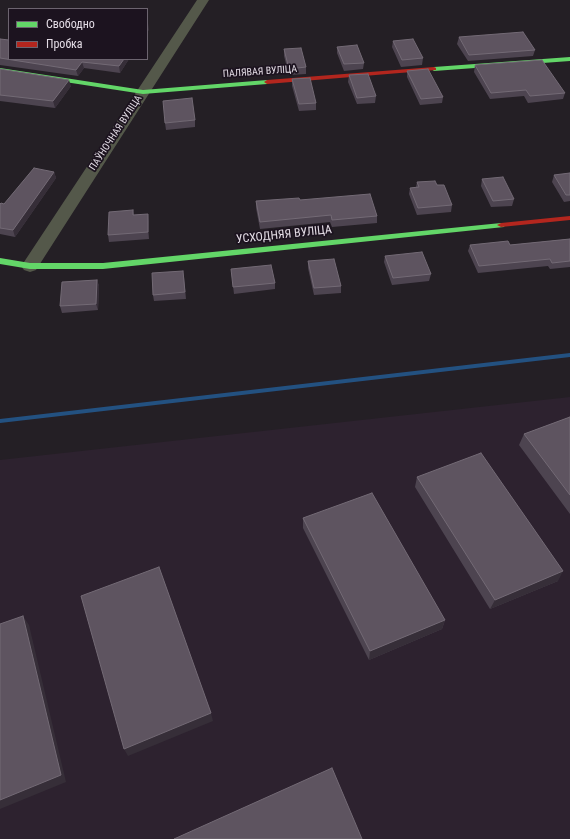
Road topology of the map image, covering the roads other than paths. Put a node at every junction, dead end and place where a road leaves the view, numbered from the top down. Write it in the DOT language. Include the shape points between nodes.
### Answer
graph roads {
  1 [pos="203,0"];
  2 [pos="570,59"];
  3 [pos="0,70"];
  4 [pos="143,92"];
  5 [pos="570,218"];
  6 [pos="0,261"];
  7 [pos="30,266"];
  1 -- 4 [label="street, ПАЎНОЧНАЯ ВУЛІЦА"];
  2 -- 4 [label="street, ПАЛЯВАЯ ВУЛІЦА"];
  3 -- 4 [label="street, ПАЛЯВАЯ ВУЛІЦА"];
  4 -- 7 [label="street, ПАЎНОЧНАЯ ВУЛІЦА"];
  5 -- 7 [label="street, УСХОДНЯЯ ВУЛІЦА" via="103,266"];
  6 -- 7 [label="street, УСХОДНЯЯ ВУЛІЦА"];
}
